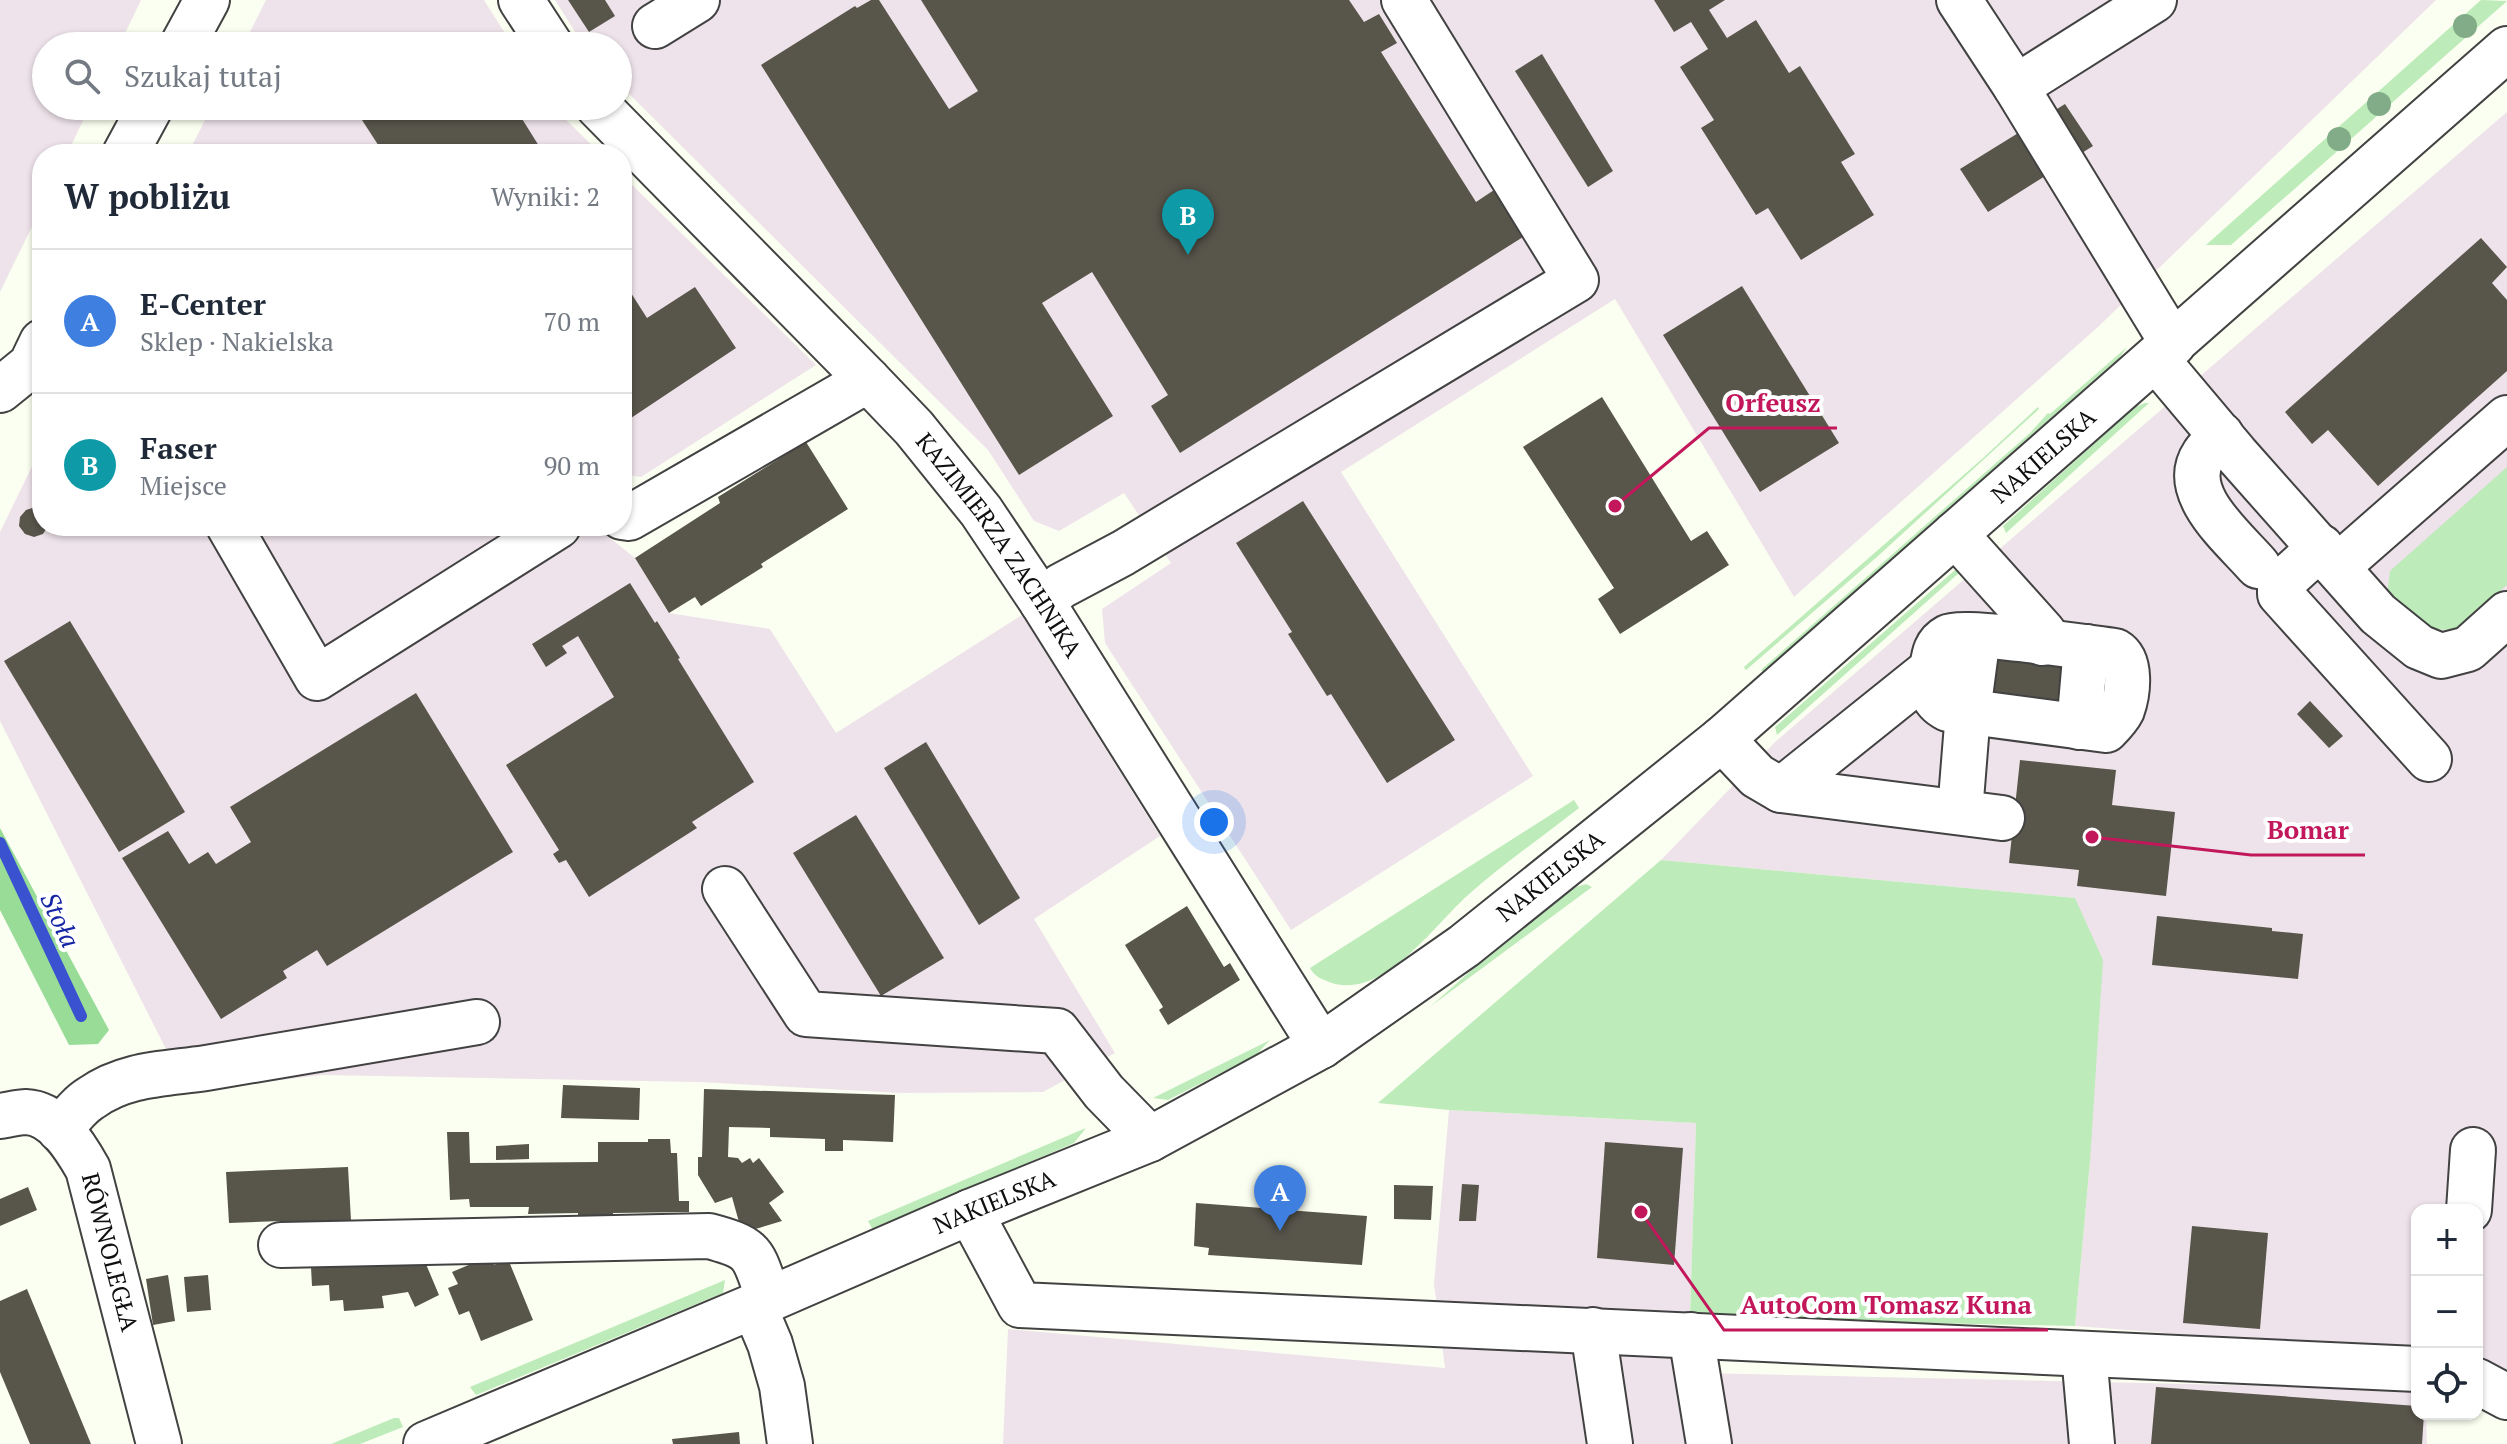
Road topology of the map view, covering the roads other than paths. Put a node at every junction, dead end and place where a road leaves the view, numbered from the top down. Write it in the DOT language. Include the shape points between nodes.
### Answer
graph roads {
  1 [pos="207,0"];
  2 [pos="521,0"];
  3 [pos="697,0"];
  4 [pos="1404,0"];
  5 [pos="1959,0"];
  6 [pos="2154,0"];
  7 [pos="655,26"];
  8 [pos="190,32"];
  9 [pos="542,32"];
  10 [pos="2507,49"];
  11 [pos="2016,87"];
  12 [pos="143,120"];
  13 [pos="612,120"];
  14 [pos="130,144"];
  15 [pos="2165,351"];
  16 [pos="32,363"];
  17 [pos="868,380"];
  18 [pos="0,390"];
  19 [pos="2507,418"];
  20 [pos="2221,435"];
  21 [pos="632,516"];
  22 [pos="1955,534"];
  23 [pos="235,536"];
  24 [pos="542,536"];
  25 [pos="2329,557"];
  26 [pos="2258,566"];
  27 [pos="1042,602"];
  28 [pos="2507,614"];
  29 [pos="2034,642"];
  30 [pos="1932,669"];
  31 [pos="1983,714"];
  32 [pos="2064,725"];
  33 [pos="1722,739"];
  34 [pos="2429,759"];
  35 [pos="1781,790"];
  36 [pos="1960,812"];
  37 [pos="2002,818"];
  38 [pos="725,889"];
  39 [pos="477,1022"];
  40 [pos="1321,1046"];
  41 [pos="0,1078"];
  42 [pos="29,1119"];
  43 [pos="1150,1139"];
  44 [pos="2473,1150"];
  45 [pos="2469,1204"];
  46 [pos="970,1212"];
  47 [pos="281,1245"];
  48 [pos="762,1303"];
  49 [pos="1593,1330"];
  50 [pos="1691,1335"];
  51 [pos="2084,1354"];
  52 [pos="2411,1369"];
  53 [pos="2483,1384"];
  54 [pos="2507,1397"];
  55 [pos="159,1444"];
  56 [pos="426,1444"];
  57 [pos="790,1444"];
  58 [pos="1610,1444"];
  59 [pos="1709,1444"];
  60 [pos="2092,1444"];
  1 -- 8 [label="street"];
  2 -- 9 [label="street"];
  3 -- 7 [label="street"];
  4 -- 27 [label="street" via="1576,280"];
  5 -- 11 [label="street"];
  6 -- 11 [label="street"];
  10 -- 15 [label="street, NAKIELSKA"];
  11 -- 15 [label="street"];
  12 -- 14 [label="street"];
  13 -- 17 [label="street, KAZIMIERZA ZACHNIKA"];
  15 -- 20 [label="street"];
  15 -- 22 [label="street, NAKIELSKA"];
  16 -- 18 [label="street"];
  17 -- 21 [label="street"];
  17 -- 27 [label="street, KAZIMIERZA ZACHNIKA" via="981,511"];
  19 -- 25 [label="street"];
  20 -- 25 [label="street"];
  20 -- 26 [label="street" via="2203,455 2196,482 2202,502"];
  22 -- 29 [label="street" via="2043,632"];
  22 -- 33 [label="street, NAKIELSKA"];
  23 -- 24 [label="street" via="317,678"];
  25 -- 28 [label="street" via="2378,614 2419,647 2441,656 2468,649"];
  25 -- 34 [label="street" via="2280,584 2280,594"];
  27 -- 40 [label="street, KAZIMIERZA ZACHNIKA"];
  29 -- 30 [label="street" via="1956,635 1936,647"];
  29 -- 31 [label="street"];
  29 -- 32 [label="street"];
  29 -- 32 [label="street" via="2119,653 2127,671 2122,708 2106,730"];
  30 -- 31 [label="street" via="1930,687 1937,702"];
  30 -- 35 [label="street"];
  31 -- 32 [label="street"];
  31 -- 36 [label="street"];
  33 -- 35 [label="street" via="1757,776"];
  33 -- 40 [label="street, NAKIELSKA" via="1464,946"];
  35 -- 36 [label="street"];
  36 -- 37 [label="street"];
  38 -- 43 [label="street" via="806,1014 1057,1031 1104,1092"];
  39 -- 42 [label="street" via="152,1073"];
  40 -- 43 [label="street, NAKIELSKA"];
  41 -- 42 [label="street, RÓWNOLEGŁA"];
  42 -- 55 [label="street, RÓWNOLEGŁA" via="74,1145 88,1169"];
  43 -- 46 [label="street, NAKIELSKA"];
  44 -- 45 [label="street"];
  46 -- 48 [label="street, NAKIELSKA"];
  46 -- 49 [label="street" via="1020,1305"];
  47 -- 48 [label="street" via="709,1236 749,1252"];
  48 -- 56 [label="street, NAKIELSKA"];
  48 -- 57 [label="street"];
  49 -- 50 [label="street"];
  49 -- 58 [label="street"];
  50 -- 51 [label="street"];
  50 -- 59 [label="street"];
  51 -- 52 [label="street"];
  51 -- 60 [label="street"];
  53 -- 54 [label="street"];
}
